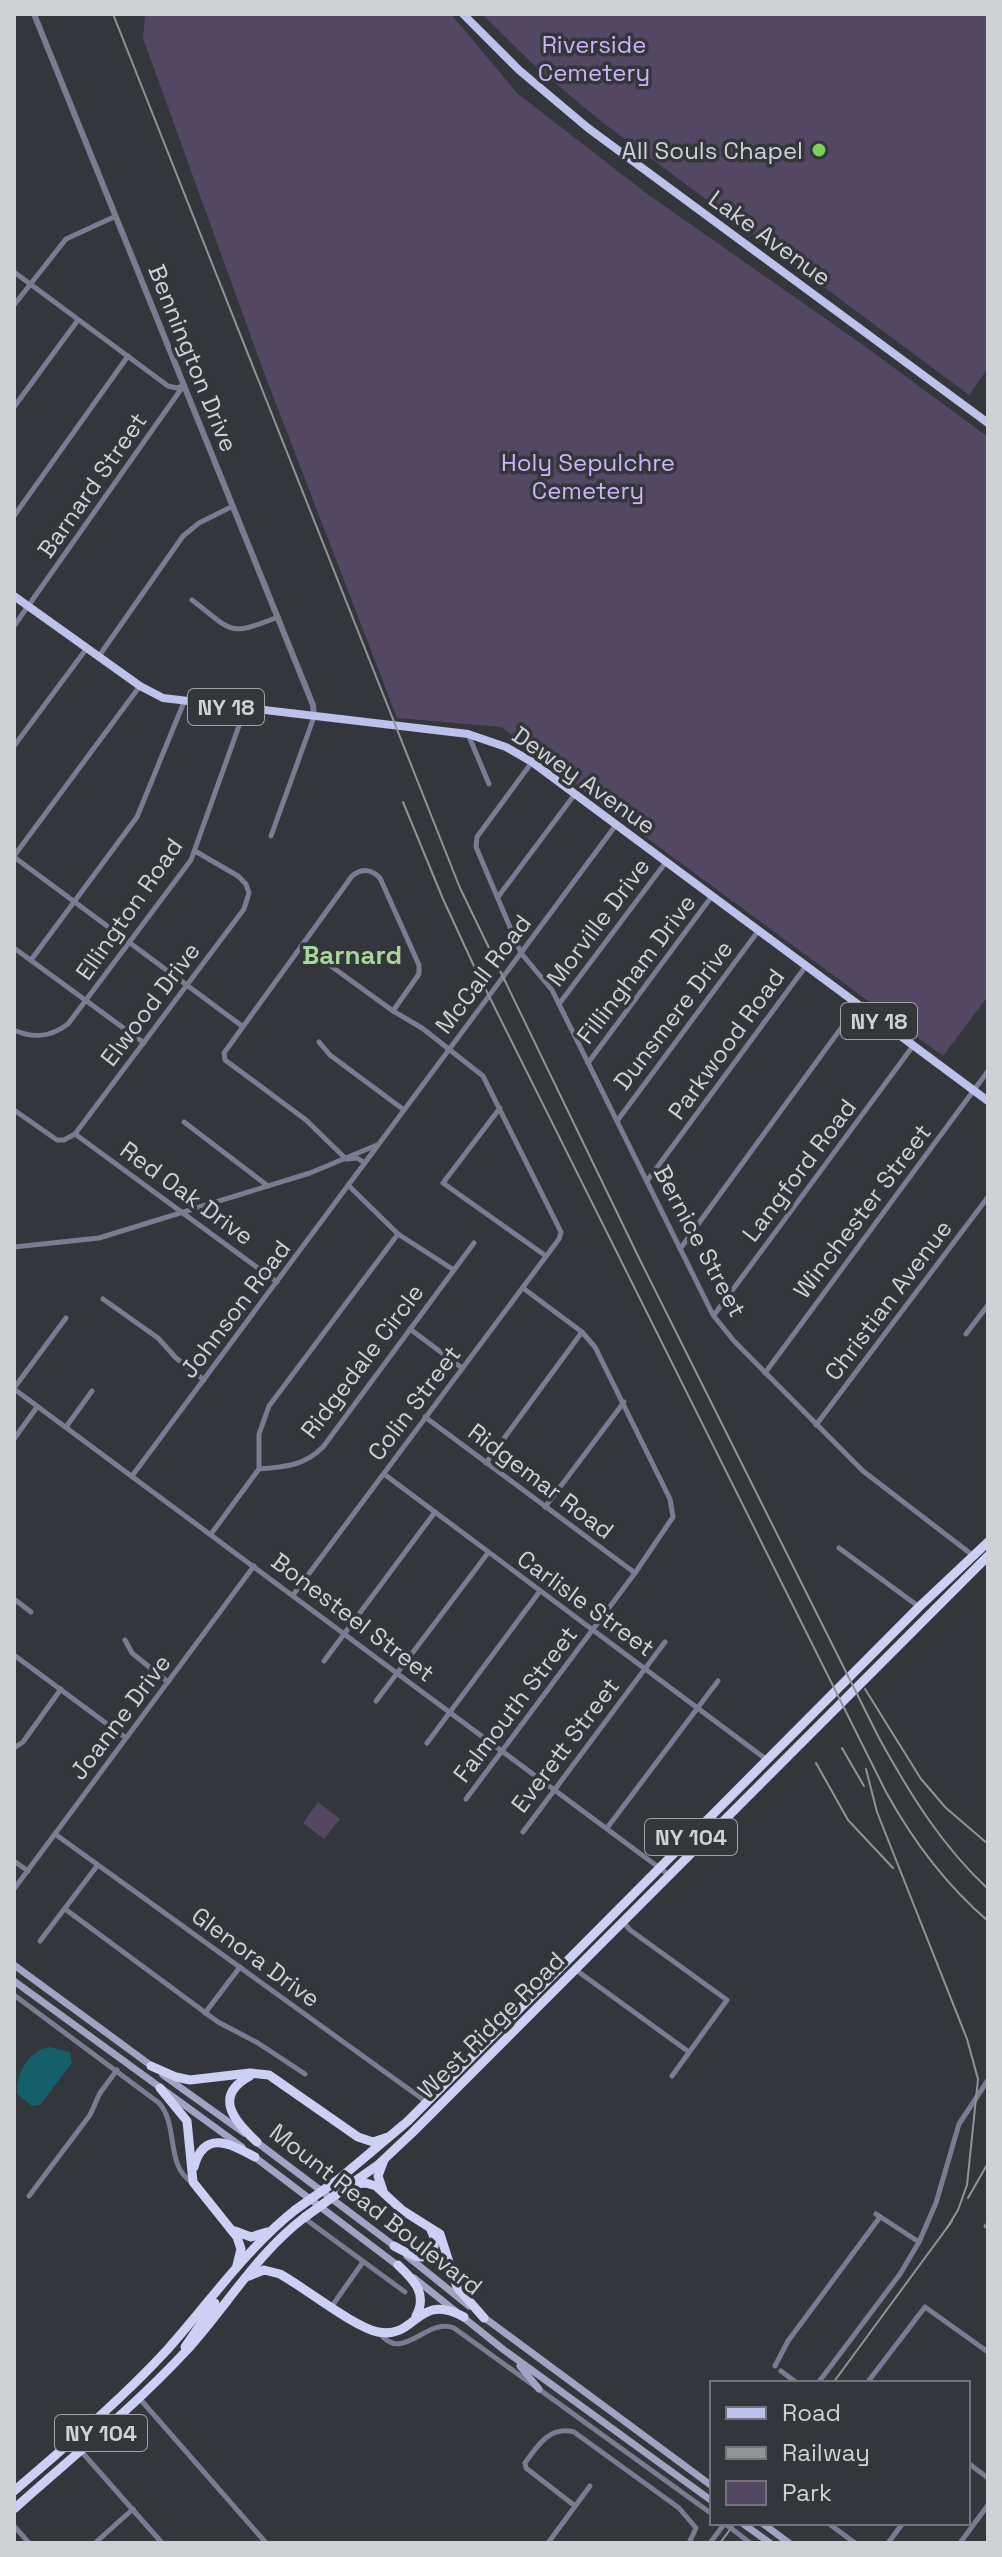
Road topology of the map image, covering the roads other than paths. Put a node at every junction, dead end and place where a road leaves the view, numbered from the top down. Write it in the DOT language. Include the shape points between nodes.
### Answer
graph roads {
  1 [pos="34,14"];
  2 [pos="463,14"];
  3 [pos="116,216"];
  4 [pos="14,272"];
  5 [pos="29,284"];
  6 [pos="14,305"];
  7 [pos="78,320"];
  8 [pos="128,356"];
  9 [pos="185,385"];
  10 [pos="14,407"];
  11 [pos="988,423"];
  12 [pos="233,506"];
  13 [pos="14,516"];
  14 [pos="14,596"];
  15 [pos="192,600"];
  16 [pos="28,606"];
  17 [pos="278,617"];
  18 [pos="14,626"];
  19 [pos="87,648"];
  20 [pos="99,657"];
  21 [pos="140,686"];
  22 [pos="184,702"];
  23 [pos="245,709"];
  24 [pos="314,717"];
  25 [pos="468,734"];
  26 [pos="14,746"];
  27 [pos="532,762"];
  28 [pos="489,784"];
  29 [pos="575,794"];
  30 [pos="616,824"];
  31 [pos="271,836"];
  32 [pos="195,851"];
  33 [pos="14,856"];
  34 [pos="666,862"];
  35 [pos="712,896"];
  36 [pos="498,897"];
  37 [pos="74,901"];
  38 [pos="759,930"];
  39 [pos="131,942"];
  40 [pos="302,945"];
  41 [pos="14,948"];
  42 [pos="521,953"];
  43 [pos="31,960"];
  44 [pos="806,966"];
  45 [pos="188,983"];
  46 [pos="87,1001"];
  47 [pos="559,1004"];
  48 [pos="858,1005"];
  49 [pos="393,1011"];
  50 [pos="242,1026"];
  51 [pos="14,1030"];
  52 [pos="319,1042"];
  53 [pos="144,1043"];
  54 [pos="913,1046"];
  55 [pos="449,1049"];
  56 [pos="588,1063"];
  57 [pos="988,1071"];
  58 [pos="974,1090"];
  59 [pos="988,1101"];
  60 [pos="500,1108"];
  61 [pos="14,1110"];
  62 [pos="404,1110"];
  63 [pos="617,1121"];
  64 [pos="184,1122"];
  65 [pos="75,1134"];
  66 [pos="378,1144"];
  67 [pos="346,1159"];
  68 [pos="365,1163"];
  69 [pos="647,1181"];
  70 [pos="348,1185"];
  71 [pos="269,1187"];
  72 [pos="988,1197"];
  73 [pos="183,1213"];
  74 [pos="398,1234"];
  75 [pos="474,1243"];
  76 [pos="14,1247"];
  77 [pos="680,1249"];
  78 [pos="546,1256"];
  79 [pos="454,1270"];
  80 [pos="277,1282"];
  81 [pos="523,1288"];
  82 [pos="103,1299"];
  83 [pos="988,1305"];
  84 [pos="985,1314"];
  85 [pos="713,1315"];
  86 [pos="66,1318"];
  87 [pos="410,1329"];
  88 [pos="582,1332"];
  89 [pos="966,1334"];
  90 [pos="462,1368"];
  91 [pos="765,1373"];
  92 [pos="204,1380"];
  93 [pos="14,1389"];
  94 [pos="92,1391"];
  95 [pos="624,1402"];
  96 [pos="37,1407"];
  97 [pos="425,1417"];
  98 [pos="816,1425"];
  99 [pos="66,1427"];
  100 [pos="14,1439"];
  101 [pos="486,1463"];
  102 [pos="259,1469"];
  103 [pos="384,1474"];
  104 [pos="132,1476"];
  105 [pos="545,1507"];
  106 [pos="435,1512"];
  107 [pos="211,1534"];
  108 [pos="988,1542"];
  109 [pos="839,1548"];
  110 [pos="488,1553"];
  111 [pos="980,1558"];
  112 [pos="254,1566"];
  113 [pos="635,1573"];
  114 [pos="540,1591"];
  115 [pos="293,1595"];
  116 [pos="14,1599"];
  117 [pos="919,1607"];
  118 [pos="31,1612"];
  119 [pos="593,1630"];
  120 [pos="345,1634"];
  121 [pos="125,1640"];
  122 [pos="665,1642"];
  123 [pos="14,1655"];
  124 [pos="324,1661"];
  125 [pos="645,1668"];
  126 [pos="397,1672"];
  127 [pos="718,1681"];
  128 [pos="168,1682"];
  129 [pos="61,1689"];
  130 [pos="376,1701"];
  131 [pos="698,1707"];
  132 [pos="450,1711"];
  133 [pos="126,1738"];
  134 [pos="427,1743"];
  135 [pos="14,1748"];
  136 [pos="502,1751"];
  137 [pos="767,1760"];
  138 [pos="555,1790"];
  139 [pos="466,1799"];
  140 [pos="607,1828"];
  141 [pos="523,1832"];
  142 [pos="55,1834"];
  143 [pos="14,1861"];
  144 [pos="98,1865"];
  145 [pos="28,1871"];
  146 [pos="665,1871"];
  147 [pos="14,1889"];
  148 [pos="65,1909"];
  149 [pos="623,1921"];
  150 [pos="40,1941"];
  151 [pos="14,1965"];
  152 [pos="240,1967"];
  153 [pos="575,1969"];
  154 [pos="14,1981"];
  155 [pos="14,1995"];
  156 [pos="205,2013"];
  157 [pos="689,2052"];
  158 [pos="151,2066"];
  159 [pos="117,2070"];
  160 [pos="262,2073"];
  161 [pos="305,2074"];
  162 [pos="672,2076"];
  163 [pos="988,2080"];
  164 [pos="160,2088"];
  165 [pos="427,2102"];
  166 [pos="436,2109"];
  167 [pos="353,2134"];
  168 [pos="394,2134"];
  169 [pos="257,2142"];
  170 [pos="388,2155"];
  171 [pos="255,2157"];
  172 [pos="355,2168"];
  173 [pos="193,2182"];
  174 [pos="348,2186"];
  175 [pos="383,2191"];
  176 [pos="29,2196"];
  177 [pos="304,2218"];
  178 [pos="279,2223"];
  179 [pos="426,2225"];
  180 [pos="228,2226"];
  181 [pos="282,2236"];
  182 [pos="919,2242"];
  183 [pos="394,2246"];
  184 [pos="363,2262"];
  185 [pos="398,2265"];
  186 [pos="234,2272"];
  187 [pos="285,2277"];
  188 [pos="226,2282"];
  189 [pos="240,2283"];
  190 [pos="405,2292"];
  191 [pos="332,2306"];
  192 [pos="464,2317"];
  193 [pos="484,2318"];
  194 [pos="409,2325"];
  195 [pos="379,2332"];
  196 [pos="504,2350"];
  197 [pos="988,2352"];
  198 [pos="184,2353"];
  199 [pos="775,2366"];
  200 [pos="781,2371"];
  201 [pos="794,2381"];
  202 [pos="820,2381"];
  203 [pos="869,2381"];
  204 [pos="539,2389"];
  205 [pos="140,2399"];
  206 [pos="81,2450"];
  207 [pos="970,2464"];
  208 [pos="988,2478"];
  209 [pos="710,2485"];
  210 [pos="590,2486"];
  211 [pos="14,2491"];
  212 [pos="710,2500"];
  213 [pos="988,2505"];
  214 [pos="575,2506"];
  215 [pos="14,2509"];
  216 [pos="133,2509"];
  217 [pos="710,2513"];
  218 [pos="724,2525"];
  219 [pos="727,2525"];
  220 [pos="745,2525"];
  221 [pos="765,2525"];
  222 [pos="832,2525"];
  223 [pos="902,2525"];
  224 [pos="14,2526"];
  225 [pos="29,2543"];
  226 [pos="95,2543"];
  227 [pos="162,2543"];
  228 [pos="266,2543"];
  229 [pos="548,2543"];
  230 [pos="689,2543"];
  231 [pos="710,2543"];
  232 [pos="750,2543"];
  233 [pos="770,2543"];
  234 [pos="789,2543"];
  235 [pos="855,2543"];
  236 [pos="888,2543"];
  237 [pos="960,2543"];
  1 -- 3 [label="street, Bennington Drive"];
  2 -- 11 [label="main road, Lake Avenue" via="588,128"];
  3 -- 5 [label="street" via="66,239"];
  3 -- 9 [label="street, Bennington Drive"];
  4 -- 5 [label="street"];
  5 -- 6 [label="street"];
  5 -- 7 [label="street"];
  7 -- 8 [label="street"];
  7 -- 10 [label="street"];
  8 -- 9 [label="street" via="171,388"];
  8 -- 13 [label="street"];
  9 -- 12 [label="street, Bennington Drive"];
  9 -- 16 [label="street, Barnard Street"];
  12 -- 17 [label="street, Bennington Drive"];
  12 -- 20 [label="street" via="183,536"];
  14 -- 16 [label="main road, Dewey Avenue / NY 18"];
  15 -- 17 [label="street" via="232,630"];
  16 -- 18 [label="street, Barnard Street"];
  16 -- 19 [label="main road, Dewey Avenue / NY 18"];
  17 -- 24 [label="street, Bennington Drive"];
  19 -- 20 [label="main road, Dewey Avenue / NY 18"];
  19 -- 26 [label="street"];
  20 -- 21 [label="main road, Dewey Avenue / NY 18"];
  21 -- 22 [label="main road, Dewey Avenue / NY 18"];
  21 -- 33 [label="street"];
  22 -- 23 [label="main road, Dewey Avenue / NY 18"];
  22 -- 37 [label="street" via="137,817"];
  23 -- 24 [label="main road, Dewey Avenue / NY 18"];
  23 -- 32 [label="street, Ellington Road"];
  24 -- 25 [label="main road, Dewey Avenue / NY 18"];
  24 -- 31 [label="street"];
  25 -- 27 [label="main road, Dewey Avenue / NY 18"];
  25 -- 28 [label="street"];
  27 -- 29 [label="main road, Dewey Avenue / NY 18"];
  27 -- 36 [label="street, Bernice Street" via="475,842"];
  29 -- 30 [label="main road, Dewey Avenue / NY 18"];
  29 -- 36 [label="street"];
  30 -- 34 [label="main road, Dewey Avenue / NY 18"];
  30 -- 42 [label="street, McCall Road"];
  32 -- 39 [label="street, Ellington Road"];
  32 -- 45 [label="street, Elwood Drive" via="238,876 249,896"];
  33 -- 37 [label="street"];
  34 -- 35 [label="main road, Dewey Avenue / NY 18"];
  34 -- 47 [label="street, Morville Drive"];
  35 -- 38 [label="main road, Dewey Avenue / NY 18"];
  35 -- 56 [label="street, Fillingham Drive"];
  36 -- 42 [label="street, Bernice Street"];
  37 -- 39 [label="street"];
  37 -- 43 [label="street"];
  38 -- 44 [label="main road, Dewey Avenue / NY 18"];
  38 -- 63 [label="street, Dunsmere Drive"];
  39 -- 45 [label="street"];
  39 -- 46 [label="street, Ellington Road"];
  40 -- 49 [label="street"];
  40 -- 49 [label="street" via="352,876 363,870 376,873 419,965 419,974"];
  40 -- 50 [label="street"];
  41 -- 43 [label="street"];
  42 -- 47 [label="street, Bernice Street"];
  42 -- 55 [label="street, McCall Road"];
  43 -- 46 [label="street"];
  44 -- 48 [label="main road, Dewey Avenue / NY 18"];
  44 -- 69 [label="street, Parkwood Road"];
  45 -- 50 [label="street"];
  45 -- 53 [label="street, Elwood Drive"];
  46 -- 51 [label="street, Ellington Road" via="68,1024 50,1035"];
  46 -- 53 [label="street"];
  47 -- 56 [label="street, Bernice Street"];
  48 -- 54 [label="main road, Dewey Avenue / NY 18"];
  48 -- 77 [label="street"];
  49 -- 55 [label="street"];
  50 -- 67 [label="street" via="225,1050 225,1060 306,1120"];
  52 -- 62 [label="street"];
  53 -- 65 [label="street, Elwood Drive"];
  54 -- 58 [label="main road, Dewey Avenue / NY 18"];
  54 -- 85 [label="street, Langford Road"];
  55 -- 60 [label="street" via="483,1076"];
  55 -- 62 [label="street, McCall Road"];
  56 -- 63 [label="street, Bernice Street"];
  57 -- 58 [label="street, Winchester Street"];
  58 -- 59 [label="main road, Dewey Avenue / NY 18"];
  58 -- 91 [label="street, Winchester Street"];
  60 -- 78 [label="street, Colin Street" via="561,1232"];
  60 -- 78 [label="street" via="443,1183"];
  61 -- 65 [label="street" via="57,1140"];
  62 -- 66 [label="street, McCall Road"];
  63 -- 69 [label="street, Bernice Street"];
  64 -- 71 [label="street"];
  65 -- 73 [label="street, Red Oak Drive"];
  66 -- 67 [label="street, McCall Road"];
  66 -- 68 [label="street, McCall Road"];
  67 -- 68 [label="street"];
  67 -- 71 [label="street, McCall Road"];
  68 -- 70 [label="street, Johnson Road"];
  69 -- 77 [label="street, Bernice Street"];
  70 -- 74 [label="street"];
  70 -- 80 [label="street, Johnson Road"];
  71 -- 73 [label="street, McCall Road"];
  72 -- 98 [label="street, Christian Avenue"];
  73 -- 76 [label="street, McCall Road" via="99,1238"];
  73 -- 80 [label="street, Red Oak Drive"];
  74 -- 79 [label="street"];
  74 -- 102 [label="street, Ridgedale Circle" via="269,1406 259,1434"];
  75 -- 79 [label="street, Ridgedale Circle"];
  77 -- 85 [label="street, Bernice Street"];
  78 -- 81 [label="street, Colin Street"];
  79 -- 87 [label="street, Ridgedale Circle"];
  80 -- 92 [label="street, Johnson Road"];
  81 -- 88 [label="street"];
  81 -- 90 [label="street, Colin Street"];
  82 -- 92 [label="street"];
  83 -- 84 [label="street"];
  84 -- 89 [label="street"];
  85 -- 91 [label="street, Bernice Street"];
  86 -- 93 [label="street"];
  87 -- 90 [label="street"];
  87 -- 102 [label="street, Ridgedale Circle" via="316,1454 296,1465"];
  88 -- 95 [label="street"];
  88 -- 101 [label="street"];
  90 -- 97 [label="street, Colin Street"];
  91 -- 98 [label="street, Bernice Street"];
  92 -- 104 [label="street, Johnson Road"];
  93 -- 96 [label="street, Bonesteel Street"];
  94 -- 99 [label="street"];
  95 -- 105 [label="street"];
  95 -- 113 [label="street, Falmouth Street" via="673,1511"];
  96 -- 99 [label="street, Bonesteel Street"];
  96 -- 100 [label="street"];
  97 -- 101 [label="street, Ridgemar Road"];
  97 -- 103 [label="street, Colin Street"];
  98 -- 111 [label="street, Bernice Street" via="875,1481"];
  99 -- 104 [label="street, Bonesteel Street"];
  101 -- 105 [label="street, Ridgemar Road"];
  102 -- 107 [label="street"];
  103 -- 106 [label="street, Carlisle Street"];
  103 -- 115 [label="street, Colin Street"];
  104 -- 107 [label="street, Bonesteel Street"];
  105 -- 113 [label="street, Ridgemar Road"];
  106 -- 110 [label="street, Carlisle Street"];
  106 -- 120 [label="street"];
  107 -- 112 [label="street, Bonesteel Street"];
  108 -- 111 [label="highway, West Ridge Road / NY 104"];
  109 -- 117 [label="street"];
  110 -- 114 [label="street, Carlisle Street"];
  110 -- 126 [label="street"];
  111 -- 117 [label="highway, West Ridge Road / NY 104"];
  111 -- 146 [label="highway, West Ridge Road / NY 104"];
  112 -- 115 [label="street, Bonesteel Street"];
  112 -- 128 [label="street, Joanne Drive"];
  113 -- 119 [label="street, Falmouth Street"];
  114 -- 119 [label="street, Carlisle Street"];
  114 -- 132 [label="street"];
  115 -- 120 [label="street, Bonesteel Street"];
  116 -- 118 [label="street"];
  117 -- 137 [label="highway, West Ridge Road / NY 104"];
  119 -- 125 [label="street, Carlisle Street"];
  119 -- 136 [label="street, Falmouth Street"];
  120 -- 124 [label="street"];
  120 -- 126 [label="street, Bonesteel Street"];
  121 -- 128 [label="street" via="132,1653"];
  122 -- 125 [label="street, Everett Street"];
  123 -- 129 [label="street"];
  125 -- 131 [label="street, Carlisle Street"];
  125 -- 138 [label="street, Everett Street"];
  126 -- 130 [label="street"];
  126 -- 132 [label="street, Bonesteel Street"];
  127 -- 131 [label="street"];
  128 -- 133 [label="street, Joanne Drive"];
  129 -- 133 [label="street"];
  129 -- 135 [label="street"];
  131 -- 137 [label="street, Carlisle Street"];
  131 -- 140 [label="street"];
  132 -- 134 [label="street"];
  132 -- 136 [label="street, Bonesteel Street"];
  133 -- 142 [label="street, Joanne Drive"];
  136 -- 138 [label="street, Bonesteel Street"];
  136 -- 139 [label="street, Falmouth Street"];
  137 -- 146 [label="highway, West Ridge Road / NY 104"];
  138 -- 140 [label="street, Bonesteel Street"];
  138 -- 141 [label="street, Everett Street"];
  140 -- 146 [label="street, Bonesteel Street"];
  142 -- 144 [label="street, Glenora Drive"];
  142 -- 145 [label="street, Joanne Drive"];
  143 -- 145 [label="street"];
  144 -- 148 [label="street"];
  144 -- 152 [label="street, Glenora Drive"];
  145 -- 147 [label="street, Joanne Drive"];
  146 -- 149 [label="highway, West Ridge Road / NY 104"];
  146 -- 165 [label="highway, West Ridge Road / NY 104"];
  148 -- 150 [label="street"];
  148 -- 156 [label="street"];
  149 -- 153 [label="highway, West Ridge Road / NY 104"];
  149 -- 157 [label="street" via="727,2000"];
  151 -- 158 [label="main road, Mount Read Boulevard"];
  152 -- 156 [label="street"];
  152 -- 165 [label="street, Glenora Drive"];
  153 -- 157 [label="street"];
  153 -- 166 [label="highway, West Ridge Road / NY 104"];
  154 -- 164 [label="main road, Mount Read Boulevard"];
  155 -- 159 [label="street"];
  156 -- 161 [label="street"];
  157 -- 162 [label="street"];
  158 -- 160 [label="highway" via="190,2080"];
  158 -- 169 [label="main road, Mount Read Boulevard"];
  159 -- 173 [label="street" via="167,2112 179,2166"];
  159 -- 176 [label="street"];
  160 -- 167 [label="highway"];
  160 -- 169 [label="highway" via="238,2084 230,2105 233,2118"];
  163 -- 182 [label="street" via="959,2124"];
  164 -- 171 [label="main road, Mount Read Boulevard"];
  164 -- 173 [label="highway" via="188,2125"];
  165 -- 166 [label="street, Glenora Drive"];
  165 -- 168 [label="highway, West Ridge Road / NY 104"];
  166 -- 170 [label="highway, West Ridge Road / NY 104"];
  167 -- 168 [label="highway" via="373,2142"];
  167 -- 172 [label="highway" via="361,2150"];
  168 -- 172 [label="highway, West Ridge Road / NY 104"];
  169 -- 183 [label="main road, Mount Read Boulevard"];
  170 -- 174 [label="highway, West Ridge Road / NY 104"];
  170 -- 175 [label="highway" via="379,2174"];
  171 -- 173 [label="highway" via="227,2143 210,2144 195,2160"];
  171 -- 185 [label="main road, Mount Read Boulevard"];
  172 -- 178 [label="highway, West Ridge Road / NY 104, bridge"];
  173 -- 180 [label="highway"];
  174 -- 175 [label="highway" via="369,2183"];
  174 -- 177 [label="highway, West Ridge Road / NY 104, bridge"];
  175 -- 179 [label="highway"];
  177 -- 181 [label="highway, West Ridge Road / NY 104"];
  177 -- 184 [label="street, Mount Read Boulevard"];
  178 -- 180 [label="highway" via="251,2237"];
  178 -- 186 [label="highway, West Ridge Road / NY 104"];
  179 -- 183 [label="highway" via="436,2240 429,2254 416,2256"];
  179 -- 193 [label="highway" via="441,2236 456,2284"];
  180 -- 186 [label="highway" via="241,2248"];
  181 -- 187 [label="highway" via="272,2259"];
  181 -- 189 [label="highway, West Ridge Road / NY 104"];
  182 -- 199 [label="street" via="878,2215"];
  182 -- 202 [label="street"];
  183 -- 193 [label="main road, Mount Read Boulevard"];
  184 -- 190 [label="street, Mount Read Boulevard"];
  184 -- 191 [label="street"];
  185 -- 192 [label="main road, Mount Read Boulevard"];
  185 -- 194 [label="highway" via="421,2295"];
  186 -- 188 [label="highway, West Ridge Road / NY 104"];
  187 -- 189 [label="highway" via="262,2271"];
  187 -- 191 [label="highway"];
  188 -- 198 [label="highway"];
  188 -- 211 [label="highway, West Ridge Road / NY 104" via="146,2372"];
  189 -- 198 [label="highway, West Ridge Road / NY 104"];
  191 -- 195 [label="highway"];
  192 -- 194 [label="highway" via="435,2308"];
  192 -- 196 [label="main road, Mount Read Boulevard"];
  193 -- 209 [label="main road, Mount Read Boulevard"];
  194 -- 195 [label="highway"];
  195 -- 204 [label="street, Mount Read Boulevard" via="401,2344 434,2326 449,2326"];
  196 -- 204 [label="main road"];
  196 -- 212 [label="main road, Mount Read Boulevard"];
  197 -- 203 [label="street" via="925,2307"];
  198 -- 205 [label="highway, West Ridge Road / NY 104"];
  200 -- 201 [label="street"];
  204 -- 217 [label="street, Mount Read Boulevard"];
  205 -- 206 [label="highway, West Ridge Road / NY 104"];
  205 -- 228 [label="street"];
  206 -- 215 [label="highway, West Ridge Road / NY 104"];
  206 -- 216 [label="street"];
  207 -- 208 [label="street"];
  210 -- 214 [label="street"];
  213 -- 237 [label="street"];
  214 -- 229 [label="street"];
  214 -- 230 [label="street" via="525,2463 543,2439 563,2430 574,2432 679,2508 696,2528"];
  216 -- 226 [label="street"];
  216 -- 227 [label="street"];
  218 -- 231 [label="street"];
  219 -- 232 [label="street, bridge"];
  220 -- 233 [label="main road"];
  221 -- 234 [label="main road"];
  222 -- 235 [label="street"];
  223 -- 236 [label="street"];
  224 -- 225 [label="street"];
}
